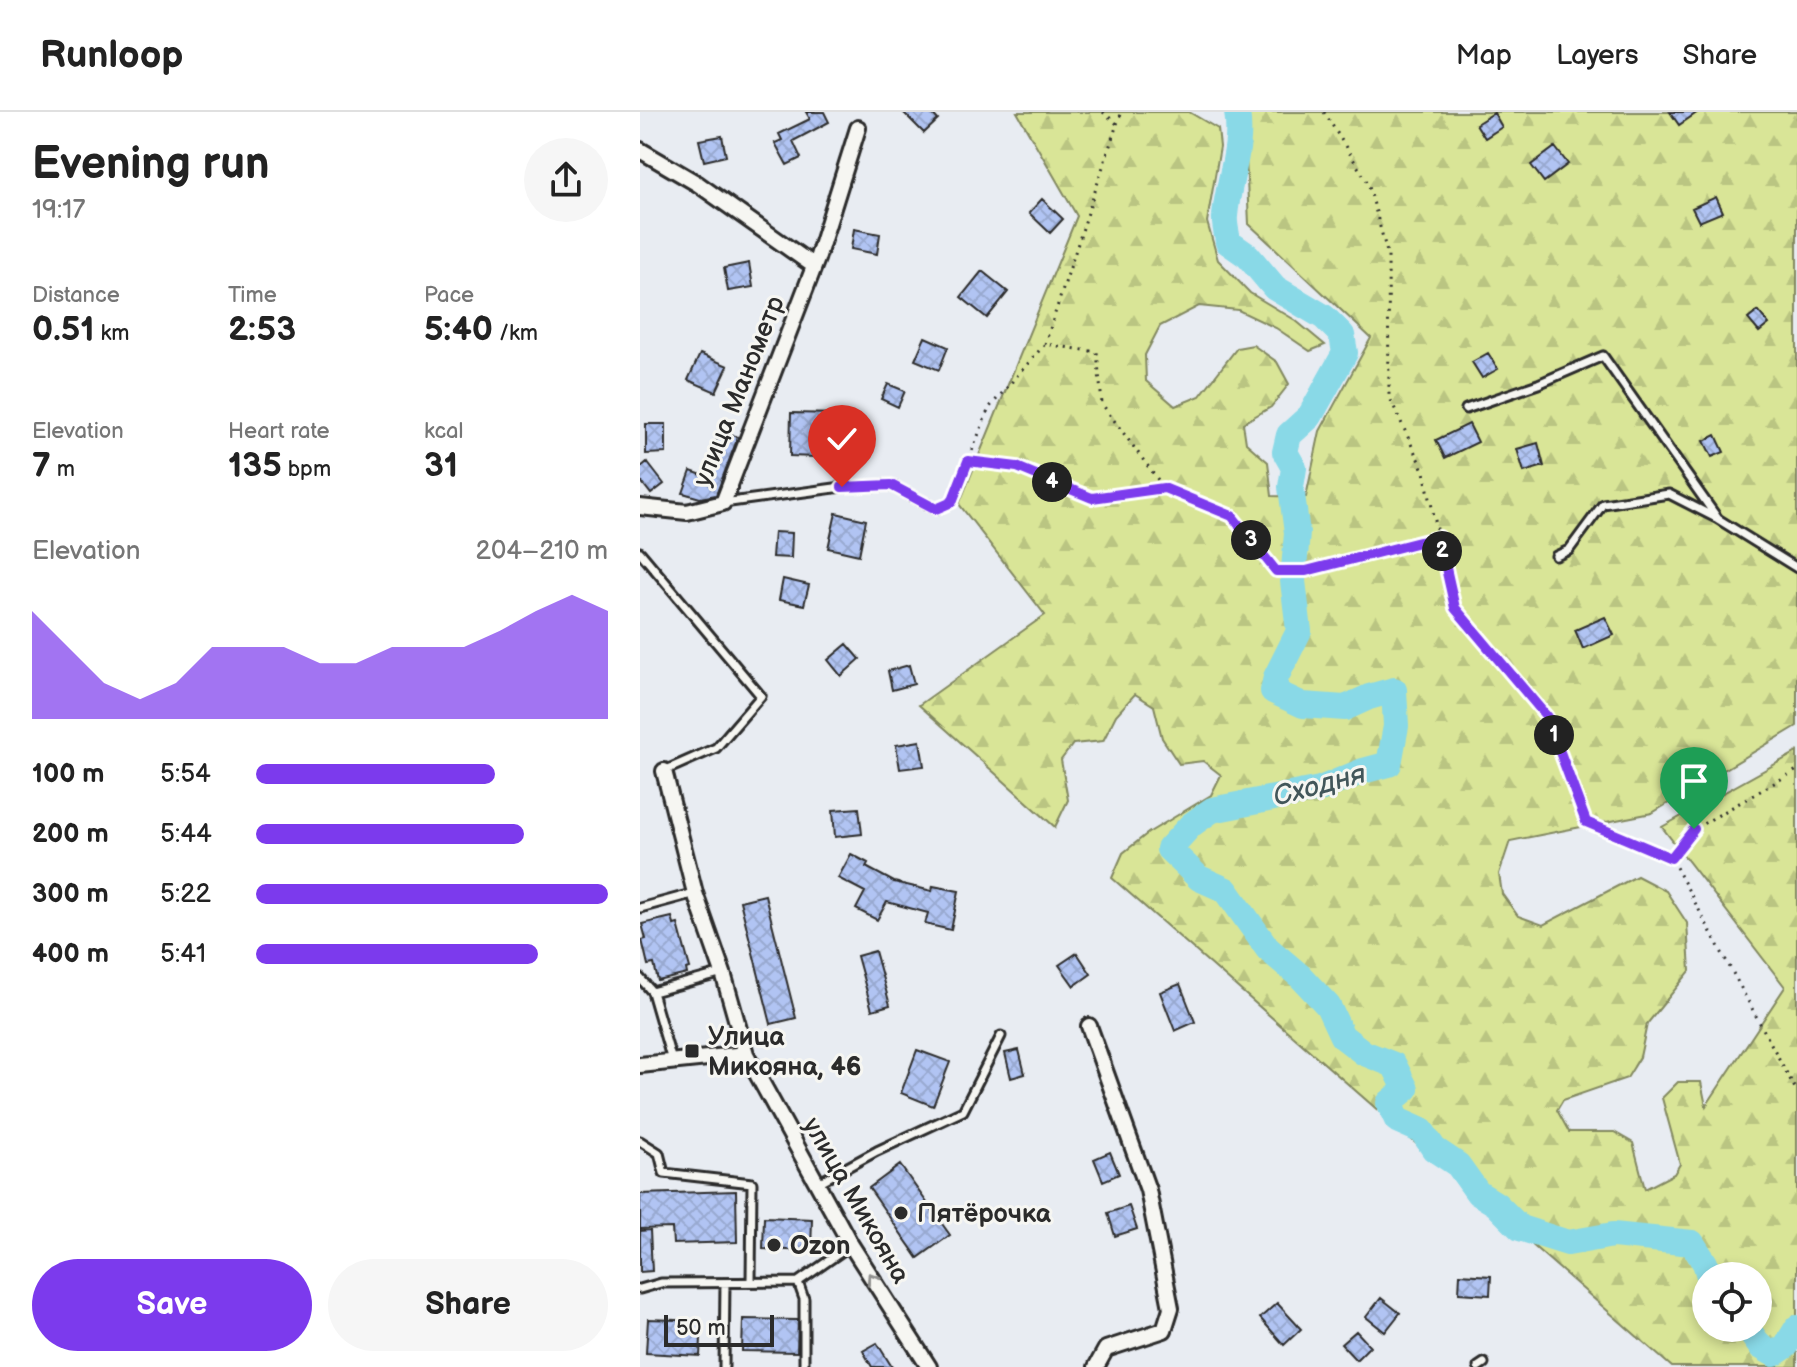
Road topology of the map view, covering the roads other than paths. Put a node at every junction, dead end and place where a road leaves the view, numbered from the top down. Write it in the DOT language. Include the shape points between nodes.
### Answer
graph roads {
  1 [pos="858,128"];
  2 [pos="640,150"];
  3 [pos="814,266"];
  4 [pos="1466,409"];
  5 [pos="723,503"];
  6 [pos="640,507"];
  7 [pos="936,509"];
  8 [pos="1718,519"];
  9 [pos="640,552"];
  10 [pos="1556,556"];
  11 [pos="1797,568"];
  12 [pos="664,771"];
  13 [pos="695,893"];
  14 [pos="640,908"];
  15 [pos="723,973"];
  16 [pos="640,978"];
  17 [pos="652,992"];
  18 [pos="1089,1026"];
  19 [pos="1001,1036"];
  20 [pos="746,1054"];
  21 [pos="672,1061"];
  22 [pos="640,1065"];
  23 [pos="640,1141"];
  24 [pos="818,1183"];
  25 [pos="851,1245"];
  26 [pos="751,1282"];
  27 [pos="798,1282"];
  28 [pos="725,1283"];
  29 [pos="640,1289"];
  30 [pos="724,1367"];
  31 [pos="804,1367"];
  32 [pos="929,1367"];
  33 [pos="1096,1367"];
  1 -- 3 [label="street, улица Манометр"];
  2 -- 3 [label="street"];
  3 -- 5 [label="street, улица Манометр"];
  4 -- 8 [label="lane" via="1603,356"];
  5 -- 6 [label="street, улица Манометр" via="687,512"];
  5 -- 7 [label="lane" via="891,485"];
  8 -- 10 [label="lane" via="1669,494 1603,504 1569,550"];
  8 -- 11 [label="lane"];
  9 -- 12 [label="lane" via="761,696 716,748"];
  12 -- 13 [label="street, улица Микояна"];
  13 -- 14 [label="lane"];
  13 -- 15 [label="street, улица Микояна"];
  15 -- 17 [label="lane"];
  15 -- 20 [label="street, улица Микояна"];
  16 -- 17 [label="lane"];
  17 -- 21 [label="lane"];
  18 -- 33 [label="street" via="1148,1190 1171,1308 1164,1330 1106,1349"];
  19 -- 24 [label="lane" via="963,1111"];
  20 -- 21 [label="street"];
  20 -- 24 [label="street, улица Микояна"];
  21 -- 22 [label="street"];
  23 -- 26 [label="lane" via="659,1153 664,1173 752,1183"];
  24 -- 25 [label="street, улица Микояна"];
  25 -- 27 [label="lane"];
  32 -- 25 [label="street, улица Микояна, one-way"];
  26 -- 27 [label="lane"];
  26 -- 28 [label="lane"];
  27 -- 31 [label="lane" via="804,1299"];
  28 -- 29 [label="lane" via="661,1283"];
  28 -- 30 [label="lane"];
}
